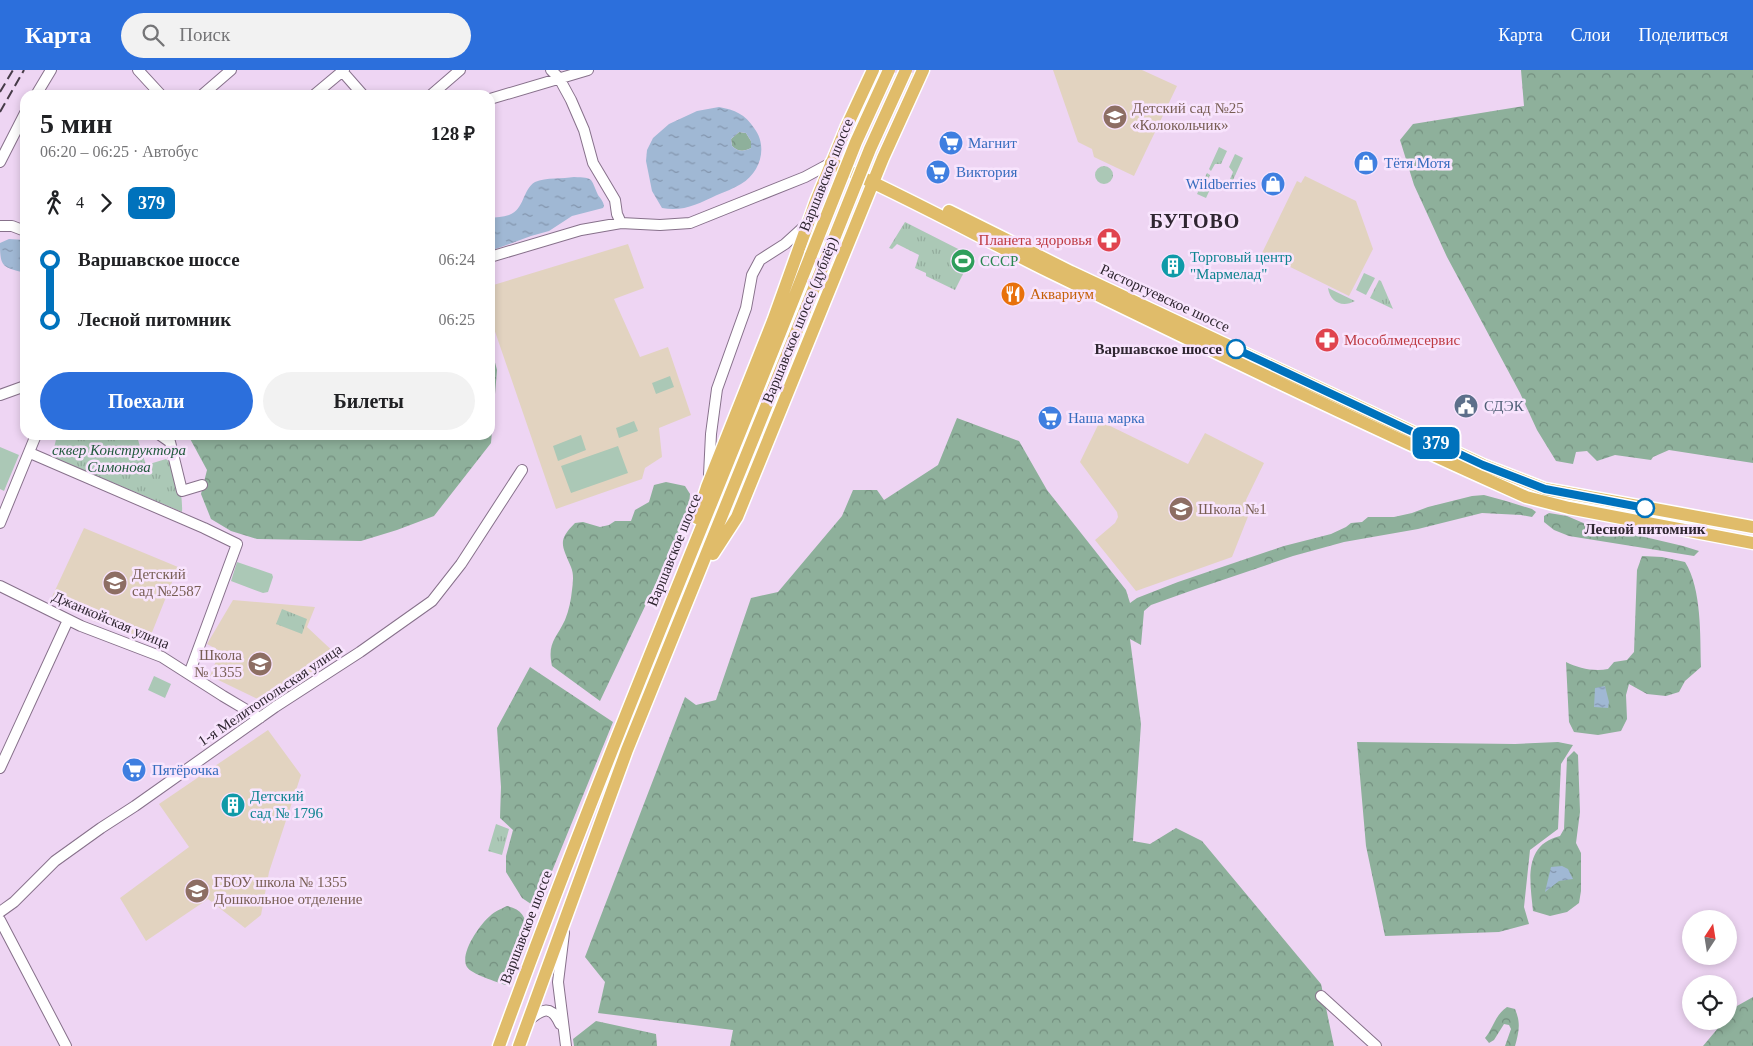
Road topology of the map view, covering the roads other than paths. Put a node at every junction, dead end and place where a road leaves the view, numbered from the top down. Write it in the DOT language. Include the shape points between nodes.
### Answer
graph roads {
  1 [pos="51,70"];
  2 [pos="138,70"];
  3 [pos="231,70"];
  4 [pos="342,70"];
  5 [pos="460,70"];
  6 [pos="551,70"];
  7 [pos="588,70"];
  8 [pos="873,70"];
  9 [pos="889,70"];
  10 [pos="906,70"];
  11 [pos="922,70"];
  12 [pos="558,78"];
  13 [pos="39,90"];
  14 [pos="156,90"];
  15 [pos="208,90"];
  16 [pos="320,90"];
  17 [pos="359,90"];
  18 [pos="437,90"];
  19 [pos="495,97"];
  20 [pos="20,123"];
  21 [pos="0,162"];
  22 [pos="831,163"];
  23 [pos="874,178"];
  24 [pos="798,180"];
  25 [pos="816,201"];
  26 [pos="621,223"];
  27 [pos="807,223"];
  28 [pos="0,226"];
  29 [pos="20,229"];
  30 [pos="495,256"];
  31 [pos="20,388"];
  32 [pos="0,395"];
  33 [pos="34,440"];
  34 [pos="167,440"];
  35 [pos="30,453"];
  36 [pos="522,470"];
  37 [pos="202,485"];
  38 [pos="707,488"];
  39 [pos="0,524"];
  40 [pos="1753,527"];
  41 [pos="1753,543"];
  42 [pos="683,571"];
  43 [pos="698,577"];
  44 [pos="0,586"];
  45 [pos="68,620"];
  46 [pos="189,674"];
  47 [pos="260,718"];
  48 [pos="0,768"];
  49 [pos="0,912"];
  50 [pos="565,919"];
  51 [pos="0,920"];
  52 [pos="1321,996"];
  53 [pos="528,1022"];
  54 [pos="564,1032"];
  55 [pos="66,1046"];
  56 [pos="499,1046"];
  57 [pos="519,1046"];
  58 [pos="566,1046"];
  59 [pos="1376,1046"];
  1 -- 13 [label="street"];
  2 -- 14 [label="street"];
  3 -- 15 [label="street"];
  4 -- 16 [label="street"];
  4 -- 17 [label="street"];
  5 -- 18 [label="street"];
  6 -- 12 [label="street"];
  7 -- 12 [label="street"];
  8 -- 22 [label="main road, Варшавское шоссе (дублёр)"];
  9 -- 42 [label="main road, Варшавское шоссе, bridge" via="856,142"];
  10 -- 43 [label="main road, Варшавское шоссе, bridge" via="870,149"];
  11 -- 23 [label="main road, Варшавское шоссе (дублёр)"];
  12 -- 19 [label="street"];
  12 -- 26 [label="street" via="584,130 593,163 615,200"];
  20 -- 21 [label="street"];
  22 -- 23 [label="main road"];
  22 -- 24 [label="street"];
  22 -- 25 [label="main road, Варшавское шоссе (дублёр)"];
  23 -- 40 [label="main road, Расторгуевское шоссе" via="1483,465 1545,489"];
  23 -- 41 [label="main road, Расторгуевское шоссе" via="1059,276 1497,484 1556,505"];
  23 -- 43 [label="main road, Варшавское шоссе (дублёр)" via="738,517"];
  24 -- 25 [label="street" via="811,181 817,192"];
  24 -- 26 [label="street" via="690,223"];
  25 -- 27 [label="main road, Варшавское шоссе (дублёр)"];
  26 -- 30 [label="street" via="581,230"];
  27 -- 38 [label="main road, Варшавское шоссе (дублёр)" via="773,321"];
  27 -- 38 [label="street" via="785,244 760,260 752,275 746,308 717,389"];
  28 -- 29 [label="street"];
  31 -- 32 [label="street"];
  33 -- 35 [label="street"];
  34 -- 37 [label="street" via="182,490"];
  35 -- 39 [label="street"];
  35 -- 46 [label="street" via="237,544"];
  36 -- 47 [label="street, 1-я Мелитопольская улица" via="461,564 432,601"];
  38 -- 42 [label="main road, Варшавское шоссе (дублёр)"];
  42 -- 56 [label="main road, Варшавское шоссе"];
  43 -- 50 [label="main road, Варшавское шоссе" via="627,750"];
  44 -- 45 [label="street, Джанкойская улица"];
  45 -- 46 [label="street, Джанкойская улица" via="162,657"];
  45 -- 48 [label="street"];
  46 -- 47 [label="street, Джанкойская улица"];
  47 -- 49 [label="street, 1-я Мелитопольская улица" via="55,861"];
  50 -- 53 [label="main road, Варшавское шоссе"];
  50 -- 54 [label="street" via="558,982"];
  51 -- 55 [label="street"];
  52 -- 59 [label="street"];
  53 -- 54 [label="street" via="537,1013 550,1010 555,1013"];
  53 -- 57 [label="main road, Варшавское шоссе"];
  54 -- 58 [label="street"];
}
